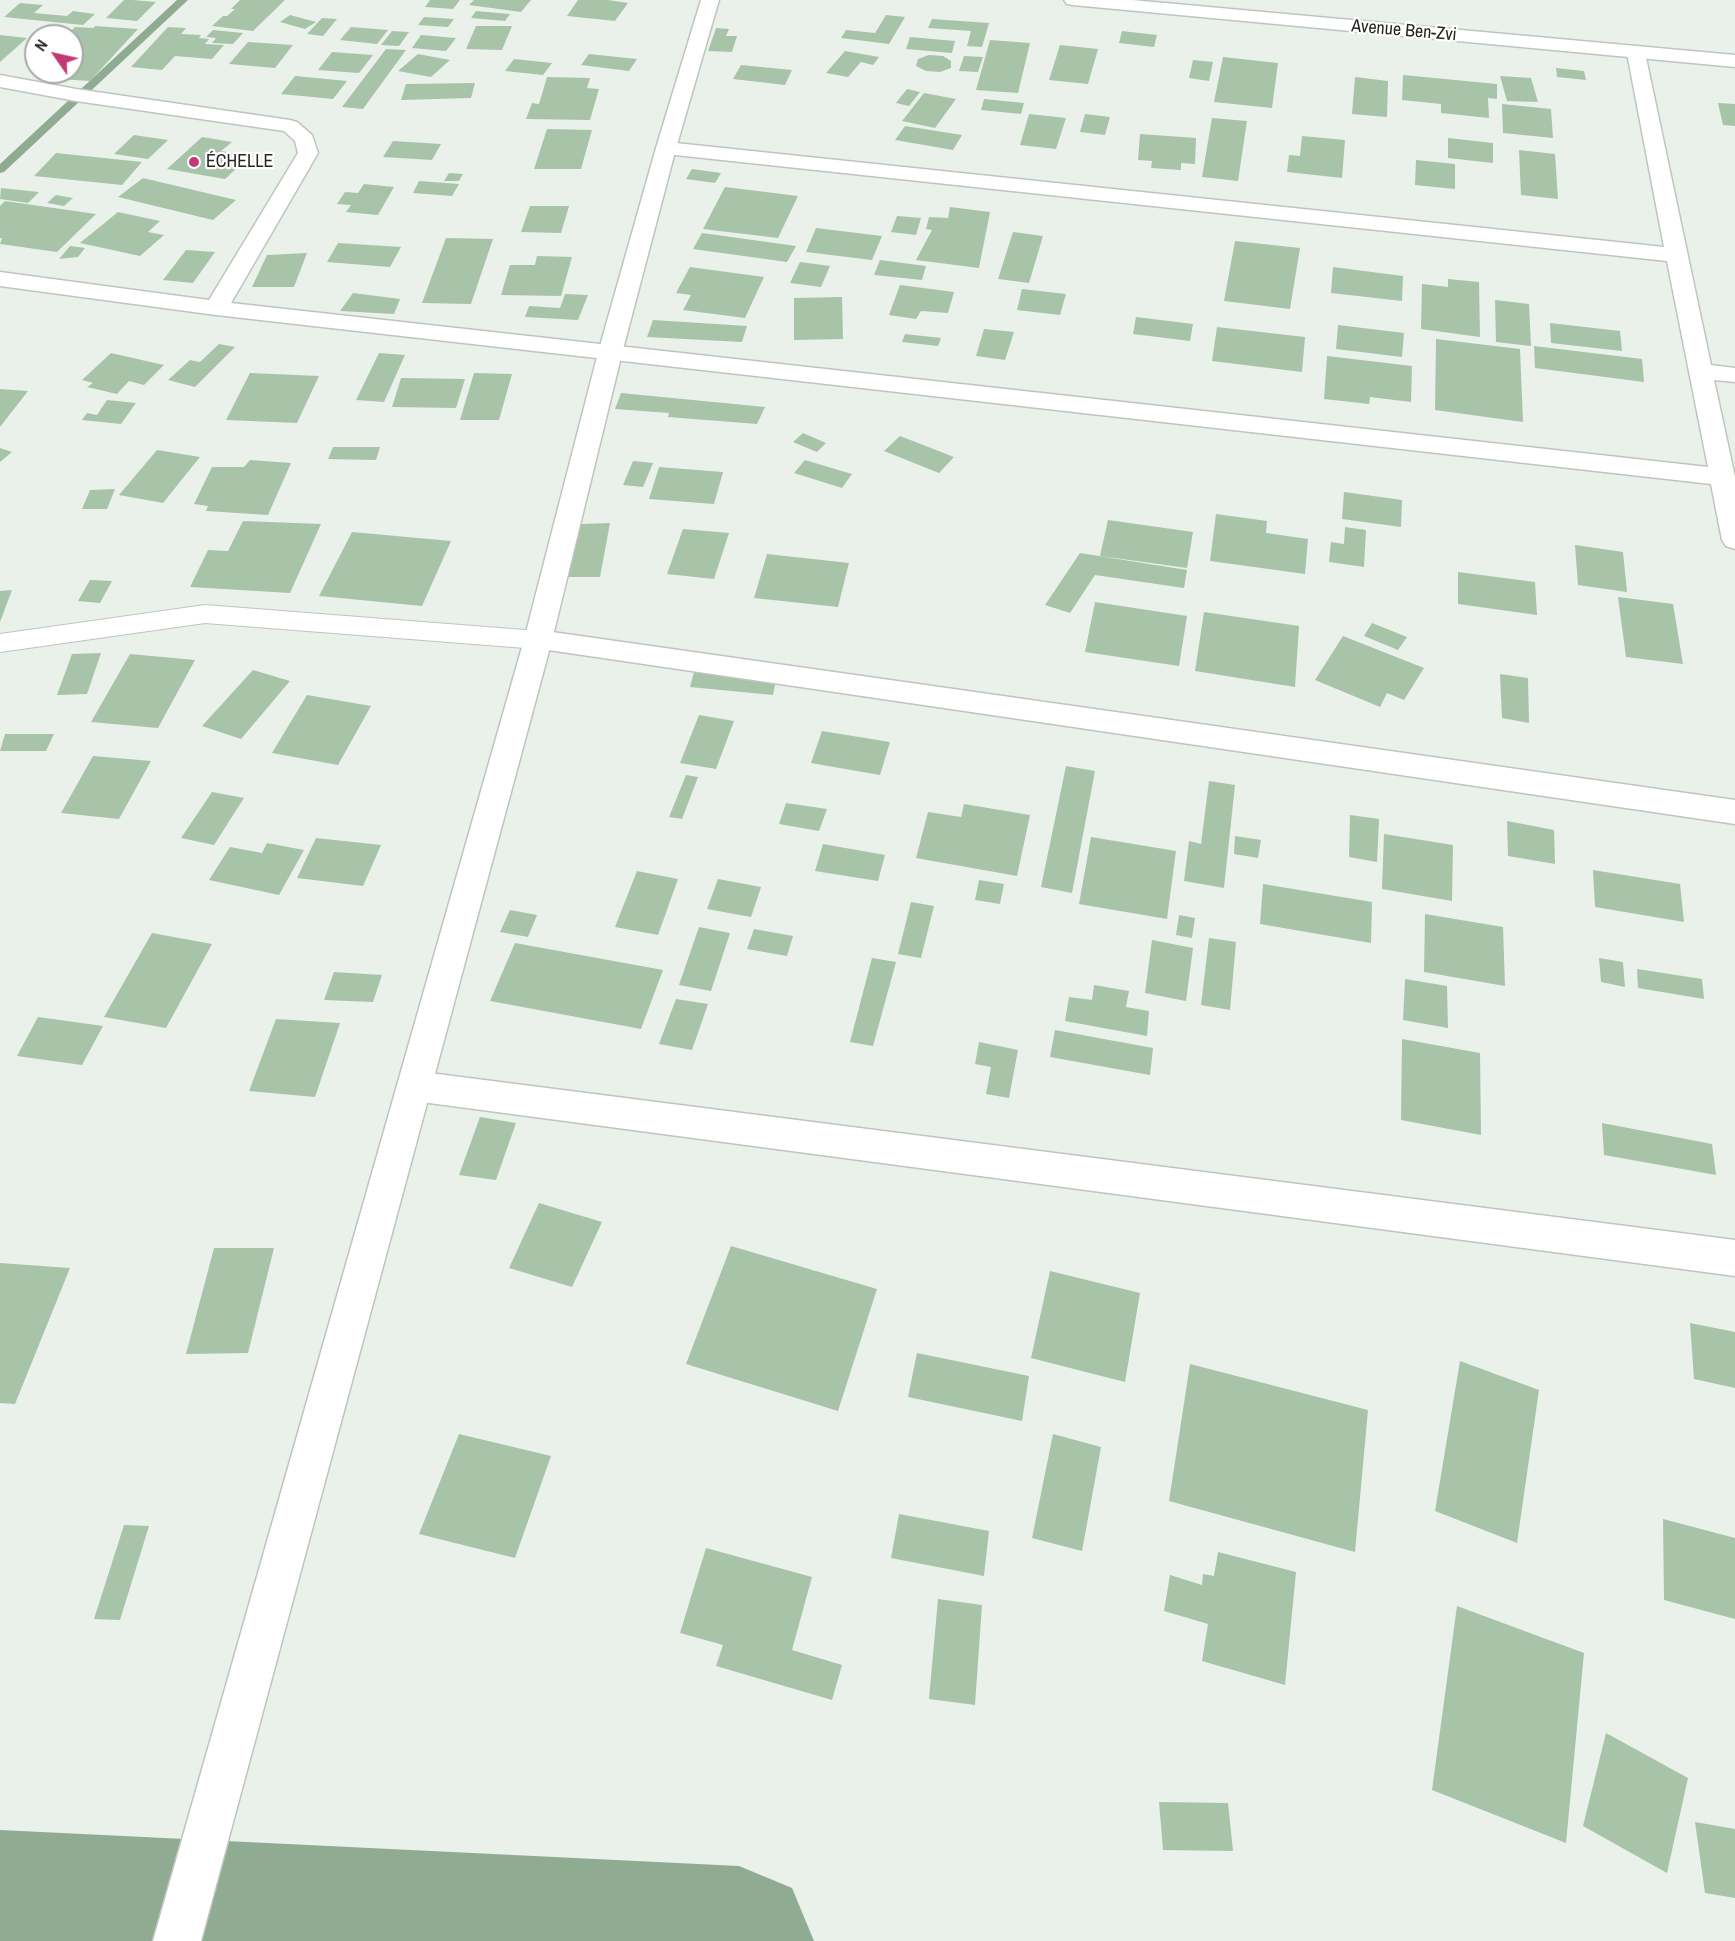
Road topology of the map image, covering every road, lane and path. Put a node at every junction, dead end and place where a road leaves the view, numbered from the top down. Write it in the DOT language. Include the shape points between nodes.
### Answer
graph roads {
  1 [pos="710,0"];
  2 [pos="1073,0"];
  3 [pos="1636,53"];
  4 [pos="1735,61"];
  5 [pos="0,81"];
  6 [pos="666,148"];
  7 [pos="1677,255"];
  8 [pos="0,279"];
  9 [pos="216,308"];
  10 [pos="610,352"];
  11 [pos="1701,371"];
  12 [pos="1735,375"];
  13 [pos="1722,477"];
  14 [pos="1735,540"];
  15 [pos="538,640"];
  16 [pos="0,643"];
  17 [pos="1735,812"];
  18 [pos="414,1086"];
  19 [pos="1735,1258"];
  20 [pos="177,1941"];
  1 -- 6 [label="street"];
  2 -- 3 [label="street, Avenue Ben-Zvi"];
  3 -- 4 [label="street, Avenue Ben-Zvi"];
  3 -- 7 [label="street"];
  5 -- 9 [label="street" via="290,126 305,139 308,153"];
  6 -- 7 [label="street"];
  6 -- 10 [label="street"];
  7 -- 11 [label="street"];
  8 -- 9 [label="street"];
  9 -- 10 [label="street"];
  10 -- 13 [label="street"];
  10 -- 15 [label="street"];
  11 -- 12 [label="street"];
  11 -- 13 [label="street"];
  13 -- 14 [label="street"];
  15 -- 16 [label="lane" via="205,614"];
  15 -- 17 [label="street"];
  15 -- 18 [label="street"];
  18 -- 19 [label="street"];
  18 -- 20 [label="street"];
}
